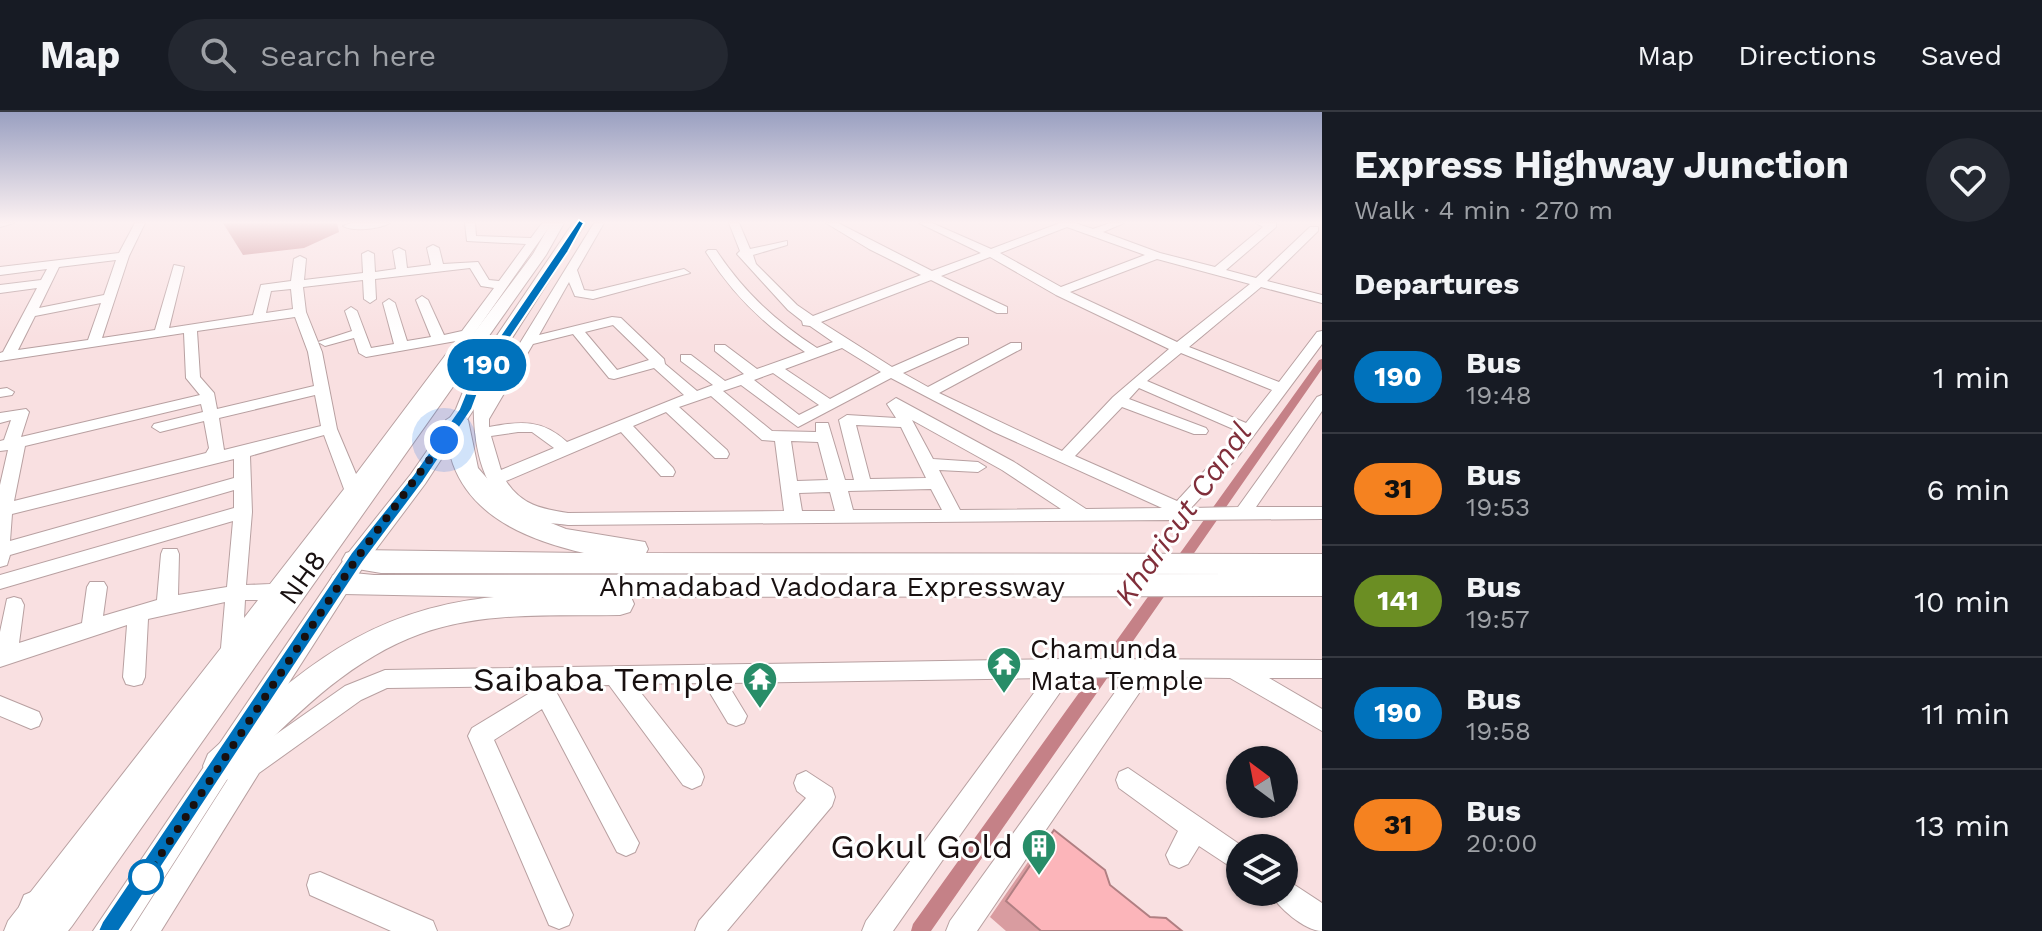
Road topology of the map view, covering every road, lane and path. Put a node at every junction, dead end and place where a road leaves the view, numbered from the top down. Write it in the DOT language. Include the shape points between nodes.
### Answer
graph roads {
  1 [pos="79,261"];
  2 [pos="121,261"];
  3 [pos="300,261"];
  4 [pos="367,261"];
  5 [pos="400,261"];
  6 [pos="436,261"];
  7 [pos="524,261"];
  8 [pos="526,261"];
  9 [pos="557,261"];
  10 [pos="568,261"];
  11 [pos="576,261"];
  12 [pos="719,261"];
  13 [pos="750,261"];
  14 [pos="902,261"];
  15 [pos="969,261"];
  16 [pos="1006,261"];
  17 [pos="1140,261"];
  18 [pos="1178,261"];
  19 [pos="1229,261"];
  20 [pos="1281,261"];
  21 [pos="55,264"];
  22 [pos="178,267"];
  23 [pos="438,269"];
  24 [pos="571,270"];
  25 [pos="0,271"];
  26 [pos="1216,272"];
  27 [pos="402,273"];
  28 [pos="684,273"];
  29 [pos="930,276"];
  30 [pos="366,278"];
  31 [pos="44,283"];
  32 [pos="1258,283"];
  33 [pos="297,285"];
  34 [pos="504,285"];
  35 [pos="0,289"];
  36 [pos="1060,292"];
  37 [pos="110,297"];
  38 [pos="370,299"];
  39 [pos="1322,299"];
  40 [pos="422,300"];
  41 [pos="389,303"];
  42 [pos="1002,310"];
  43 [pos="351,311"];
  44 [pos="300,312"];
  45 [pos="27,314"];
  46 [pos="259,316"];
  47 [pos="808,322"];
  48 [pos="190,330"];
  49 [pos="576,330"];
  50 [pos="359,333"];
  51 [pos="161,334"];
  52 [pos="469,334"];
  53 [pos="1322,335"];
  54 [pos="439,339"];
  55 [pos="529,341"];
  56 [pos="963,341"];
  57 [pos="325,342"];
  58 [pos="841,344"];
  59 [pos="93,345"];
  60 [pos="402,346"];
  61 [pos="1016,346"];
  62 [pos="1181,347"];
  63 [pos="720,348"];
  64 [pos="815,353"];
  65 [pos="4,356"];
  66 [pos="686,358"];
  67 [pos="660,367"];
  68 [pos="775,368"];
  69 [pos="890,373"];
  70 [pos="749,377"];
  71 [pos="1137,382"];
  72 [pos="718,388"];
  73 [pos="1281,388"];
  74 [pos="322,389"];
  75 [pos="925,390"];
  76 [pos="695,397"];
  77 [pos="1118,400"];
  78 [pos="1322,400"];
  79 [pos="895,404"];
  80 [pos="210,405"];
  81 [pos="668,406"];
  82 [pos="824,409"];
  83 [pos="0,418"];
  84 [pos="471,421"];
  85 [pos="906,423"];
  86 [pos="623,425"];
  87 [pos="160,427"];
  88 [pos="329,429"];
  89 [pos="1249,430"];
  90 [pos="1200,431"];
  91 [pos="782,437"];
  92 [pos="825,437"];
  93 [pos="10,444"];
  94 [pos="565,449"];
  95 [pos="242,453"];
  96 [pos="721,454"];
  97 [pos="1066,456"];
  98 [pos="213,457"];
  99 [pos="927,464"];
  100 [pos="978,467"];
  101 [pos="667,472"];
  102 [pos="497,478"];
  103 [pos="244,481"];
  104 [pos="837,483"];
  105 [pos="863,483"];
  106 [pos="936,483"];
  107 [pos="791,487"];
  108 [pos="353,489"];
  109 [pos="2,511"];
  110 [pos="243,512"];
  111 [pos="1179,513"];
  112 [pos="1243,513"];
  113 [pos="1322,513"];
  114 [pos="1087,517"];
  115 [pos="794,518"];
  116 [pos="846,518"];
  117 [pos="955,518"];
  118 [pos="1,554"];
  119 [pos="170,554"];
  120 [pos="310,555"];
  121 [pos="884,564"];
  122 [pos="1322,564"];
  123 [pos="349,571"];
  124 [pos="1132,575"];
  125 [pos="0,582"];
  126 [pos="287,583"];
  127 [pos="1322,585"];
  128 [pos="97,587"];
  129 [pos="959,587"];
  130 [pos="235,591"];
  131 [pos="14,605"];
  132 [pos="167,606"];
  133 [pos="138,616"];
  134 [pos="91,631"];
  135 [pos="231,649"];
  136 [pos="4,657"];
  137 [pos="1065,668"];
  138 [pos="1144,669"];
  139 [pos="1233,669"];
  140 [pos="1322,669"];
  141 [pos="709,673"];
  142 [pos="614,675"];
  143 [pos="134,677"];
  144 [pos="540,685"];
  145 [pos="0,706"];
  146 [pos="1316,714"];
  147 [pos="736,716"];
  148 [pos="31,719"];
  149 [pos="271,719"];
  150 [pos="255,763"];
  151 [pos="220,766"];
  152 [pos="692,777"];
  153 [pos="1128,780"];
  154 [pos="806,783"];
  155 [pos="1195,828"];
  156 [pos="626,843"];
  157 [pos="1226,850"];
  158 [pos="1179,855"];
  159 [pos="320,885"];
  160 [pos="1298,902"];
  161 [pos="559,915"];
  162 [pos="1322,920"];
  163 [pos="40,921"];
  164 [pos="110,931"];
  165 [pos="145,931"];
  166 [pos="423,931"];
  167 [pos="709,931"];
  168 [pos="876,931"];
  169 [pos="960,931"];
  1 -- 21 [label="street"];
  2 -- 37 [label="street"];
  3 -- 33 [label="street"];
  4 -- 30 [label="street"];
  5 -- 27 [label="street"];
  6 -- 23 [label="street"];
  7 -- 34 [label="street"];
  8 -- 120 [label="main road, NH8"];
  9 -- 84 [label="main road, NH8" via="478,377"];
  10 -- 84 [label="main road" via="481,389"];
  11 -- 24 [label="street"];
  12 -- 64 [label="street" via="751,306"];
  13 -- 47 [label="street"];
  14 -- 29 [label="street"];
  15 -- 29 [label="street"];
  16 -- 36 [label="street"];
  17 -- 36 [label="street"];
  18 -- 26 [label="street"];
  19 -- 26 [label="street"];
  20 -- 32 [label="street"];
  21 -- 25 [label="street"];
  21 -- 31 [label="street"];
  22 -- 51 [label="street"];
  23 -- 27 [label="street"];
  23 -- 34 [label="street" via="474,264 485,283"];
  24 -- 28 [label="street" via="579,293 593,295"];
  24 -- 55 [label="street"];
  26 -- 32 [label="street"];
  27 -- 30 [label="street"];
  29 -- 42 [label="street"];
  29 -- 47 [label="street"];
  30 -- 33 [label="street"];
  30 -- 38 [label="street"];
  31 -- 35 [label="street"];
  31 -- 45 [label="street"];
  32 -- 39 [label="street"];
  32 -- 62 [label="street"];
  33 -- 44 [label="street"];
  33 -- 46 [label="street" via="265,288"];
  34 -- 52 [label="street"];
  36 -- 62 [label="street"];
  37 -- 45 [label="street"];
  37 -- 59 [label="street"];
  40 -- 54 [label="street"];
  41 -- 60 [label="street"];
  43 -- 50 [label="street"];
  44 -- 46 [label="street"];
  44 -- 74 [label="street"];
  45 -- 65 [label="street"];
  46 -- 48 [label="street"];
  47 -- 58 [label="street"];
  48 -- 51 [label="street"];
  48 -- 80 [label="street" via="193,378"];
  49 -- 49 [label="street" via="616,321 659,362 614,375"];
  49 -- 55 [label="street"];
  50 -- 57 [label="street"];
  50 -- 60 [label="street" via="366,353"];
  51 -- 59 [label="street"];
  52 -- 54 [label="street"];
  52 -- 108 [label="street"];
  53 -- 73 [label="street"];
  54 -- 60 [label="street"];
  55 -- 84 [label="street"];
  56 -- 69 [label="street"];
  58 -- 64 [label="street"];
  58 -- 69 [label="street"];
  59 -- 65 [label="street"];
  61 -- 75 [label="street"];
  62 -- 71 [label="street"];
  62 -- 73 [label="street"];
  63 -- 70 [label="street"];
  64 -- 68 [label="street"];
  66 -- 72 [label="street"];
  67 -- 76 [label="street"];
  68 -- 70 [label="street"];
  68 -- 82 [label="street"];
  69 -- 75 [label="street"];
  69 -- 82 [label="street"];
  70 -- 72 [label="street"];
  70 -- 82 [label="street" via="798,422"];
  71 -- 77 [label="street"];
  71 -- 89 [label="street"];
  72 -- 76 [label="street"];
  72 -- 91 [label="street" via="768,436"];
  73 -- 89 [label="street"];
  74 -- 80 [label="street"];
  74 -- 88 [label="street"];
  75 -- 79 [label="street"];
  75 -- 97 [label="street"];
  76 -- 81 [label="street"];
  77 -- 90 [label="street"];
  77 -- 97 [label="street"];
  78 -- 112 [label="street"];
  79 -- 85 [label="street"];
  79 -- 114 [label="street"];
  80 -- 87 [label="street"];
  80 -- 93 [label="street"];
  80 -- 98 [label="street" via="217,448"];
  81 -- 86 [label="street"];
  81 -- 96 [label="street"];
  82 -- 92 [label="street"];
  83 -- 93 [label="street" via="21,412"];
  84 -- 94 [label="street" via="547,429"];
  84 -- 102 [label="street"];
  84 -- 121 [label="highway" via="466,467 485,495 515,519 560,538 612,548 819,555"];
  84 -- 123 [label="main road, NH8"];
  85 -- 99 [label="street"];
  85 -- 105 [label="street" via="847,420"];
  86 -- 94 [label="street"];
  86 -- 101 [label="street"];
  88 -- 95 [label="street"];
  88 -- 108 [label="street"];
  89 -- 111 [label="street"];
  91 -- 92 [label="street"];
  91 -- 107 [label="street"];
  92 -- 104 [label="street"];
  93 -- 109 [label="street"];
  94 -- 102 [label="street"];
  95 -- 98 [label="street"];
  95 -- 103 [label="street"];
  97 -- 111 [label="street"];
  98 -- 109 [label="street"];
  99 -- 100 [label="street"];
  99 -- 106 [label="street"];
  102 -- 115 [label="street" via="502,491 530,512 568,519"];
  103 -- 110 [label="street"];
  103 -- 118 [label="street"];
  104 -- 105 [label="street"];
  104 -- 107 [label="street"];
  104 -- 116 [label="street"];
  105 -- 106 [label="street"];
  106 -- 117 [label="street"];
  107 -- 115 [label="street"];
  108 -- 120 [label="street"];
  109 -- 118 [label="street"];
  110 -- 125 [label="street"];
  110 -- 130 [label="street"];
  111 -- 112 [label="street"];
  111 -- 114 [label="street"];
  112 -- 113 [label="street"];
  114 -- 117 [label="street"];
  115 -- 116 [label="street"];
  116 -- 117 [label="street"];
  119 -- 132 [label="street"];
  120 -- 123 [label="main road"];
  120 -- 126 [label="main road, NH8"];
  121 -- 123 [label="highway, Ahmadabad Vadodara Expressway" via="381,563"];
  121 -- 124 [label="highway, Ahmadabad Vadodara Expressway"];
  122 -- 124 [label="highway, Ahmadabad Vadodara Expressway" via="1204,563"];
  123 -- 126 [label="main road"];
  123 -- 129 [label="highway, Ahmadabad Vadodara Expressway" via="374,586"];
  123 -- 151 [label="main road, NH8"];
  124 -- 127 [label="highway, Ahmadabad Vadodara Expressway" via="1181,587"];
  124 -- 129 [label="highway, Ahmadabad Vadodara Expressway"];
  126 -- 130 [label="street"];
  126 -- 135 [label="street"];
  126 -- 163 [label="main road, NH8"];
  128 -- 134 [label="street"];
  129 -- 149 [label="highway" via="913,595 500,607 448,614 378,640 316,678"];
  130 -- 132 [label="street"];
  130 -- 135 [label="street"];
  131 -- 136 [label="street"];
  132 -- 133 [label="street"];
  133 -- 134 [label="street"];
  133 -- 143 [label="street"];
  134 -- 136 [label="street"];
  135 -- 163 [label="street"];
  137 -- 138 [label="street"];
  137 -- 141 [label="street"];
  137 -- 168 [label="street"];
  138 -- 139 [label="street"];
  138 -- 169 [label="street"];
  139 -- 140 [label="street"];
  139 -- 146 [label="street"];
  141 -- 142 [label="street"];
  141 -- 147 [label="street"];
  142 -- 144 [label="street"];
  142 -- 152 [label="street"];
  144 -- 150 [label="street" via="385,679 353,693"];
  144 -- 156 [label="street"];
  144 -- 161 [label="street" via="480,736"];
  145 -- 148 [label="street"];
  149 -- 150 [label="street"];
  149 -- 151 [label="highway"];
  150 -- 165 [label="street"];
  151 -- 164 [label="main road, NH8"];
  153 -- 155 [label="street"];
  154 -- 167 [label="street" via="823,797"];
  155 -- 157 [label="street"];
  155 -- 158 [label="street"];
  159 -- 166 [label="street"];
  160 -- 162 [label="street"];
}
